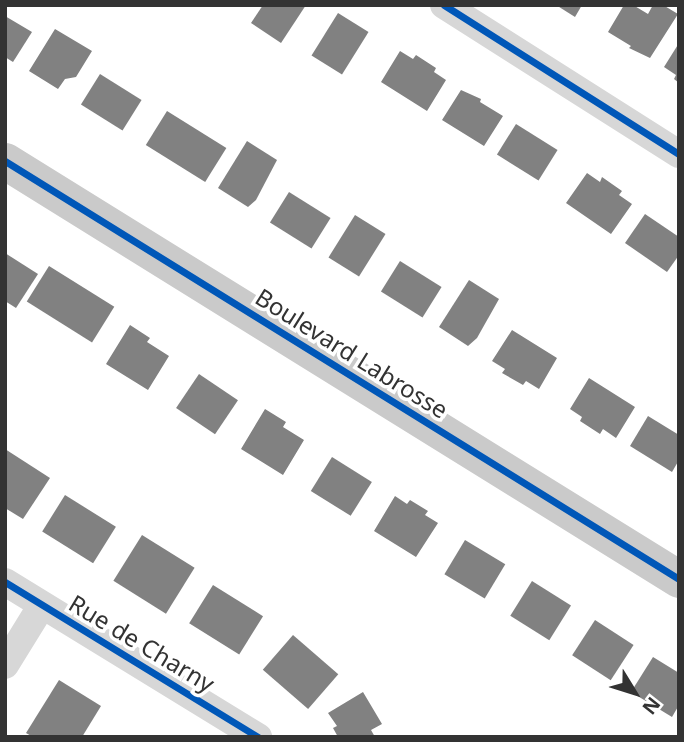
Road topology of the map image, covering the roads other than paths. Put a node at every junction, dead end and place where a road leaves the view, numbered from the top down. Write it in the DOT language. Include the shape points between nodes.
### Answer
graph roads {
  1 [pos="444,5"];
  2 [pos="679,154"];
  3 [pos="5,161"];
  4 [pos="679,579"];
  5 [pos="5,582"];
  6 [pos="42,605"];
  7 [pos="5,665"];
  8 [pos="258,737"];
  1 -- 2 [label="street"];
  3 -- 4 [label="main road, Boulevard Labrosse"];
  5 -- 6 [label="street, Rue de Charny"];
  6 -- 7 [label="street"];
  6 -- 8 [label="street, Rue de Charny"];
}
